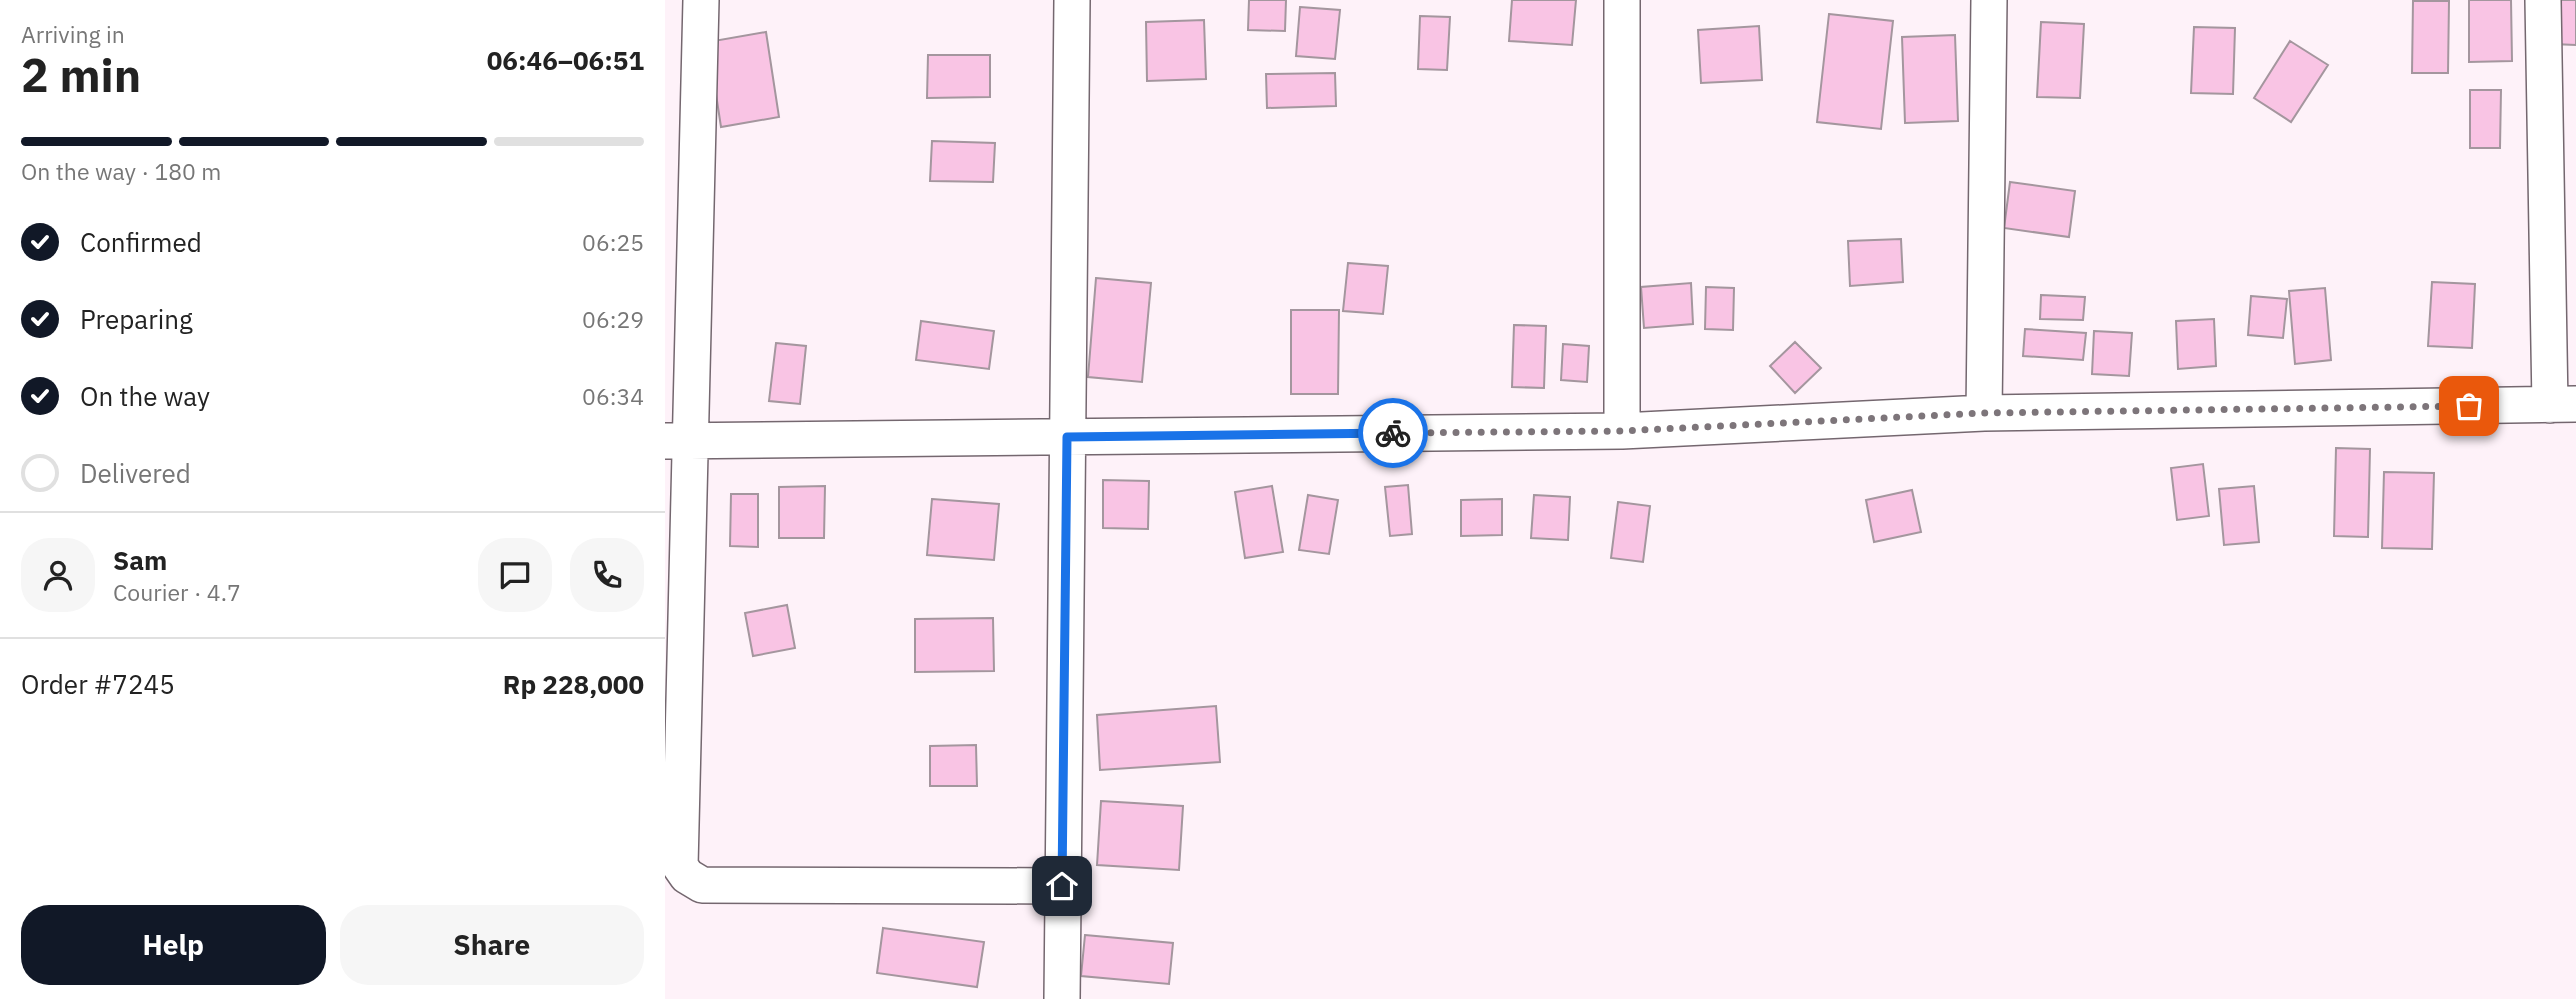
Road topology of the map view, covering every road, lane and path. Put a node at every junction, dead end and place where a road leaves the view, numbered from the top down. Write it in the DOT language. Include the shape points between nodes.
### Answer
graph roads {
  1 [pos="701,0"];
  2 [pos="1072,0"];
  3 [pos="1622,0"];
  4 [pos="1989,0"];
  5 [pos="2543,0"];
  6 [pos="2563,404"];
  7 [pos="1984,413"];
  8 [pos="1622,431"];
  9 [pos="1067,437"];
  10 [pos="677,441"];
  11 [pos="1062,886"];
  12 [pos="1062,999"];
  1 -- 10 [label="street"];
  2 -- 9 [label="street"];
  3 -- 8 [label="street"];
  4 -- 7 [label="street"];
  5 -- 6 [label="street"];
  6 -- 7 [label="street"];
  7 -- 8 [label="street"];
  8 -- 9 [label="street"];
  9 -- 10 [label="street"];
  9 -- 11 [label="street"];
  10 -- 11 [label="street" via="679,853 687,876 702,886"];
  11 -- 12 [label="street"];
}
